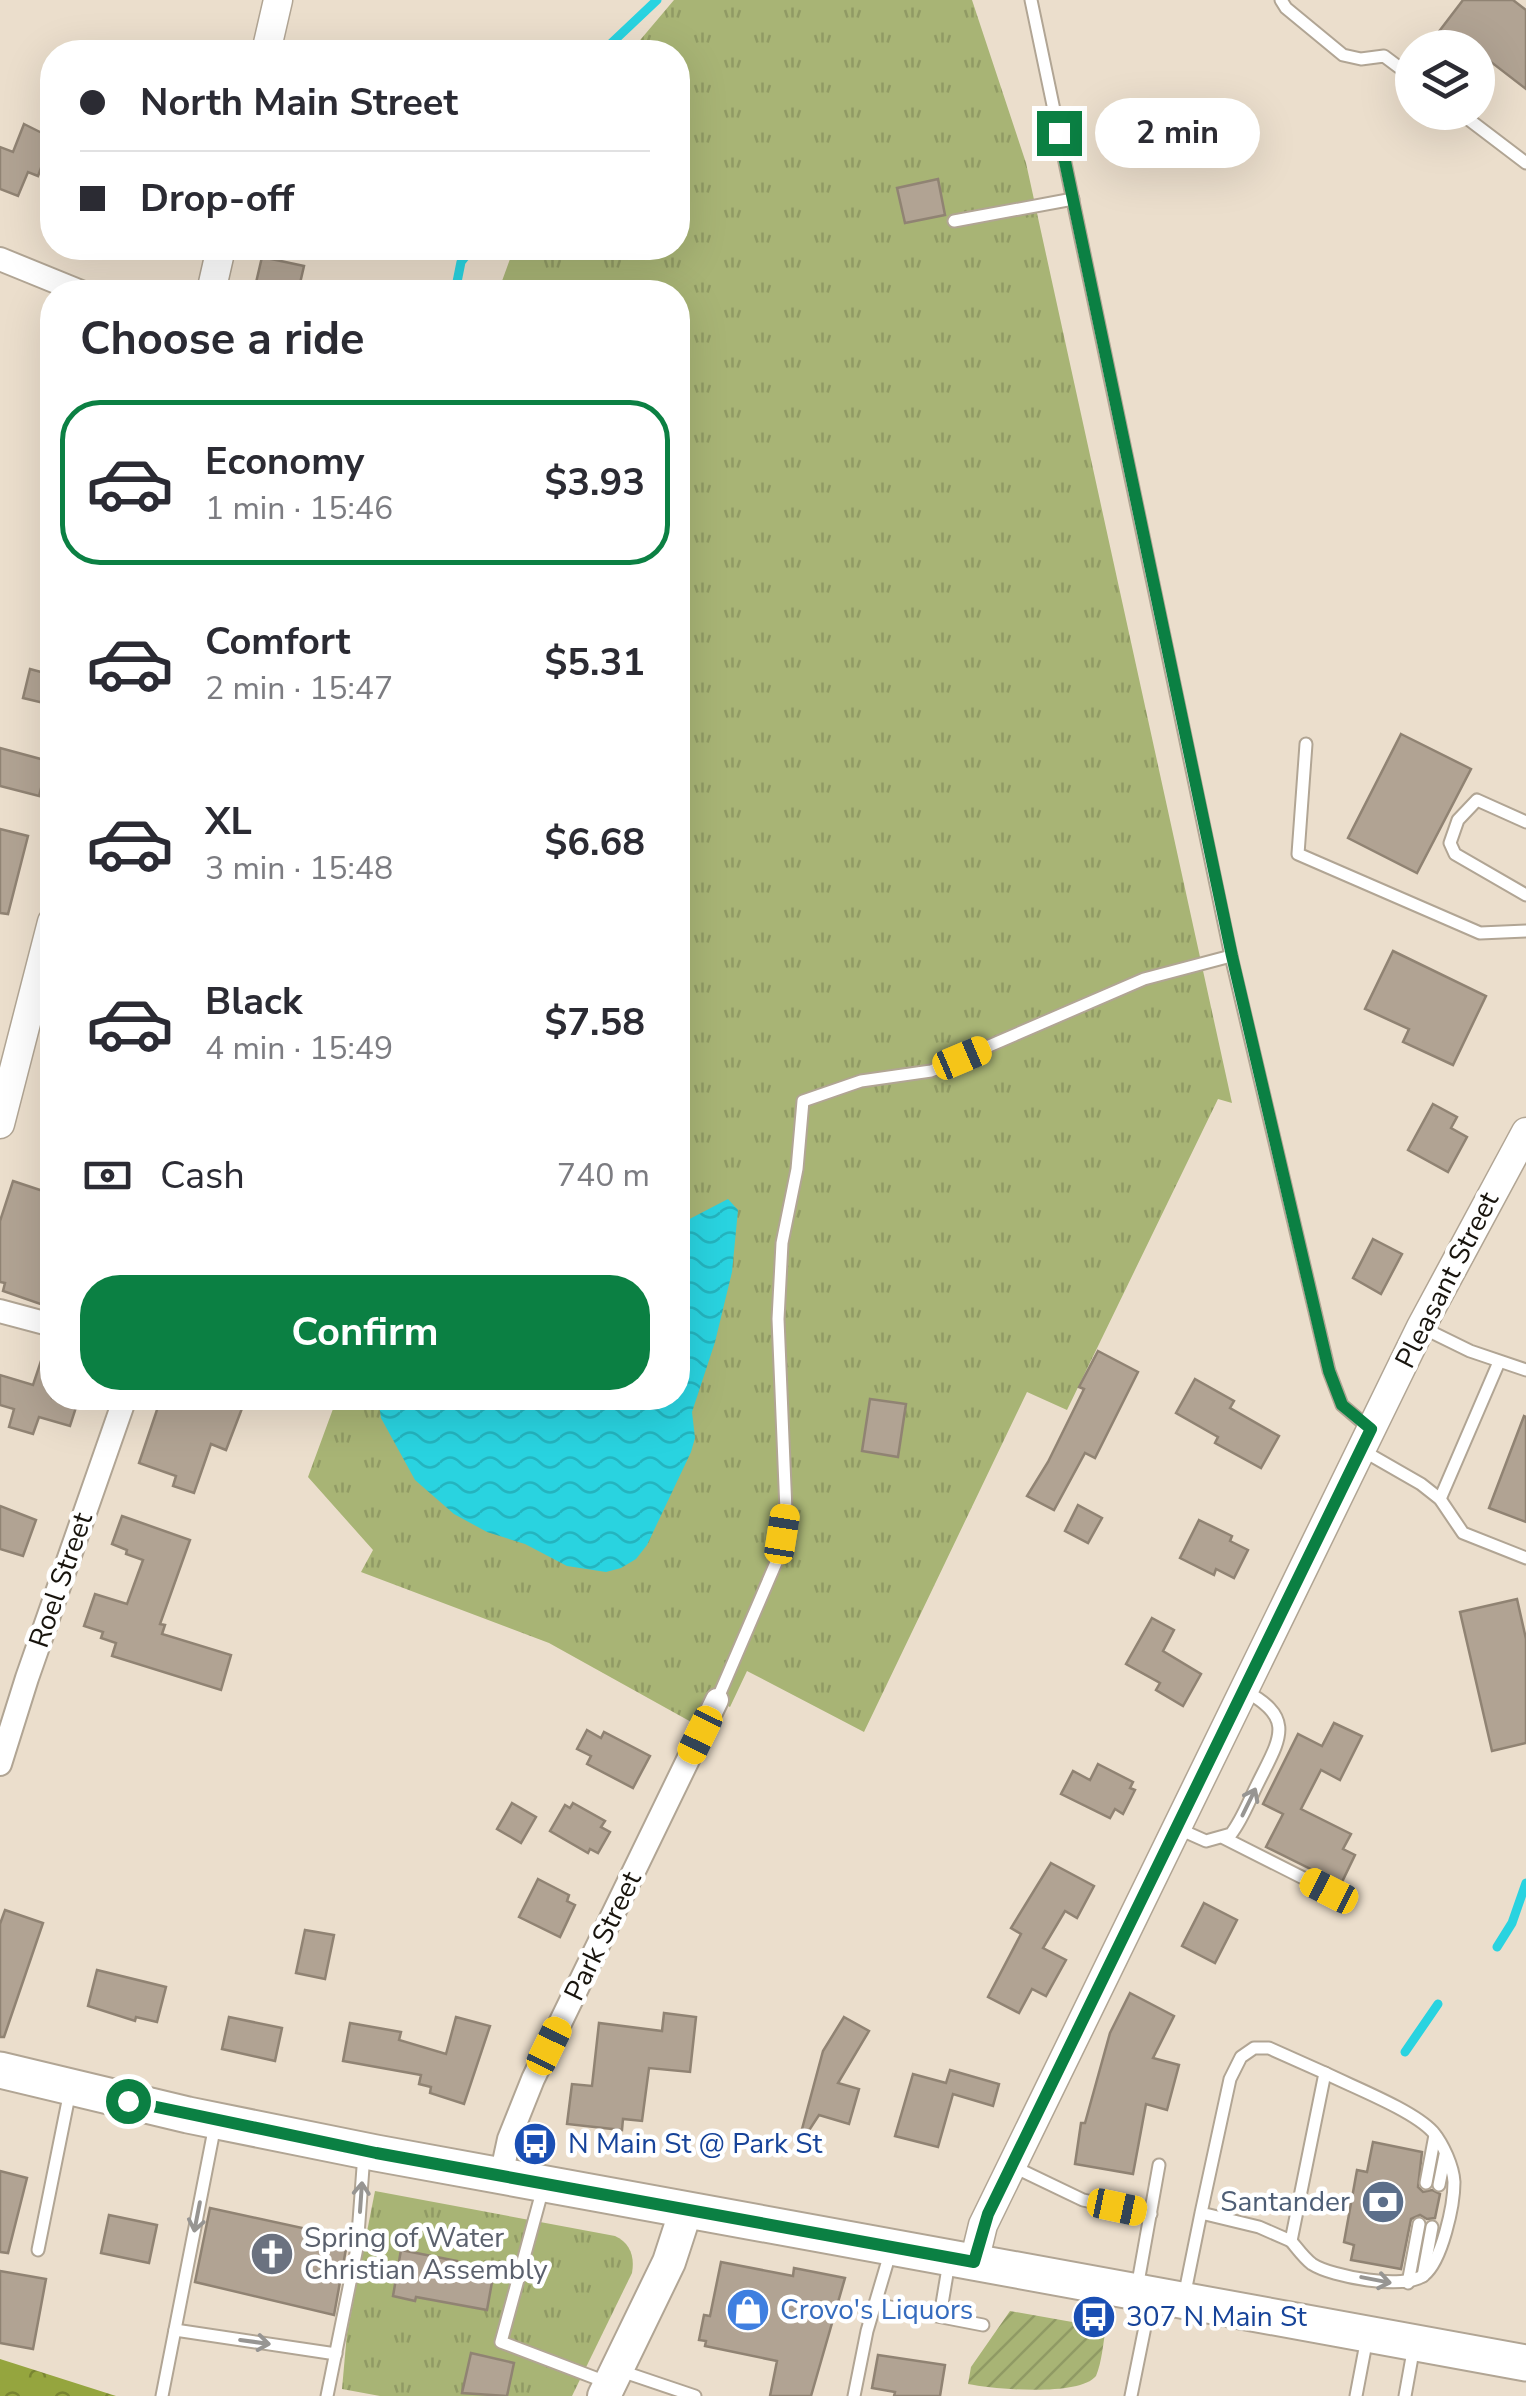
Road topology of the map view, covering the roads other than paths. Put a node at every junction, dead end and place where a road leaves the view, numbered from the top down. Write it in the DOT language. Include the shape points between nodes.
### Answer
graph roads {
  1 [pos="278,0"];
  2 [pos="1031,0"];
  3 [pos="1280,0"];
  4 [pos="269,40"];
  5 [pos="1395,64"];
  6 [pos="1483,130"];
  7 [pos="1526,163"];
  8 [pos="1073,199"];
  9 [pos="954,221"];
  10 [pos="0,259"];
  11 [pos="52,280"];
  12 [pos="1306,744"];
  13 [pos="1526,822"];
  14 [pos="1526,896"];
  15 [pos="1526,931"];
  16 [pos="1232,956"];
  17 [pos="40,969"];
  18 [pos="0,1124"];
  19 [pos="1526,1132"];
  20 [pos="0,1311"];
  21 [pos="40,1322"];
  22 [pos="1421,1328"];
  23 [pos="1499,1362"];
  24 [pos="1526,1370"];
  25 [pos="121,1410"];
  26 [pos="1360,1450"];
  27 [pos="1440,1499"];
  28 [pos="1526,1558"];
  29 [pos="1243,1690"];
  30 [pos="717,1700"];
  31 [pos="0,1764"];
  32 [pos="1175,1828"];
  33 [pos="1224,1838"];
  34 [pos="1329,1891"];
  35 [pos="0,2070"];
  36 [pos="1324,2072"];
  37 [pos="70,2087"];
  38 [pos="216,2121"];
  39 [pos="1435,2136"];
  40 [pos="364,2150"];
  41 [pos="1445,2155"];
  42 [pos="1160,2165"];
  43 [pos="1012,2166"];
  44 [pos="500,2176"];
  45 [pos="544,2184"];
  46 [pos="686,2210"];
  47 [pos="1202,2213"];
  48 [pos="1150,2214"];
  49 [pos="1291,2241"];
  50 [pos="892,2247"];
  51 [pos="38,2250"];
  52 [pos="962,2260"];
  53 [pos="1423,2276"];
  54 [pos="1408,2283"];
  55 [pos="1157,2296"];
  56 [pos="875,2304"];
  57 [pos="940,2316"];
  58 [pos="983,2325"];
  59 [pos="175,2330"];
  60 [pos="1368,2333"];
  61 [pos="1415,2342"];
  62 [pos="336,2354"];
  63 [pos="1510,2360"];
  64 [pos="610,2383"];
  65 [pos="162,2396"];
  66 [pos="327,2396"];
  67 [pos="695,2396"];
  68 [pos="854,2396"];
  69 [pos="1131,2396"];
  70 [pos="1356,2396"];
  71 [pos="1405,2396"];
  1 -- 4 [label="street"];
  2 -- 8 [label="lane"];
  3 -- 5 [label="lane" via="1343,54 1361,60 1384,56"];
  6 -- 7 [label="lane"];
  8 -- 9 [label="lane"];
  8 -- 16 [label="lane"];
  10 -- 11 [label="street"];
  12 -- 15 [label="lane" via="1298,854 1480,933"];
  13 -- 14 [label="lane" via="1474,801 1450,843 1455,854"];
  16 -- 26 [label="lane" via="1335,1394 1351,1416"];
  16 -- 30 [label="lane" via="1144,979 931,1072 861,1081 803,1101 778,1319 786,1511 778,1558"];
  17 -- 18 [label="street"];
  19 -- 22 [label="street, Pleasant Street"];
  20 -- 21 [label="street"];
  22 -- 23 [label="lane"];
  22 -- 26 [label="street, Pleasant Street"];
  23 -- 24 [label="lane"];
  23 -- 27 [label="lane"];
  25 -- 31 [label="street, Roel Street"];
  26 -- 27 [label="lane"];
  26 -- 29 [label="street, Pleasant Street"];
  27 -- 28 [label="lane" via="1463,1533"];
  29 -- 32 [label="street, Pleasant Street"];
  33 -- 29 [label="lane, one-way" via="1236,1829 1280,1735 1269,1704"];
  30 -- 44 [label="street, Park Street" via="533,2079"];
  32 -- 33 [label="lane" via="1206,1841"];
  32 -- 43 [label="street, Pleasant Street"];
  33 -- 34 [label="lane"];
  35 -- 37 [label="main road"];
  36 -- 39 [label="lane" via="1415,2118"];
  36 -- 47 [label="lane" via="1269,2048 1241,2056 1230,2079"];
  36 -- 49 [label="lane"];
  37 -- 38 [label="main road"];
  37 -- 51 [label="lane"];
  38 -- 40 [label="main road"];
  38 -- 59 [label="lane, one-way"];
  39 -- 41 [label="lane"];
  39 -- 41 [label="lane" via="1433,2184"];
  40 -- 44 [label="main road"];
  62 -- 40 [label="lane, one-way" via="357,2248"];
  41 -- 53 [label="lane" via="1454,2187 1440,2253"];
  42 -- 48 [label="lane"];
  43 -- 48 [label="lane" via="1083,2200"];
  43 -- 52 [label="street, Pleasant Street"];
  44 -- 45 [label="main road"];
  45 -- 46 [label="main road"];
  45 -- 64 [label="lane" via="501,2342"];
  46 -- 50 [label="main road"];
  46 -- 64 [label="main road" via="670,2262"];
  47 -- 49 [label="lane"];
  47 -- 55 [label="lane"];
  48 -- 55 [label="lane"];
  49 -- 54 [label="lane, one-way" via="1320,2268"];
  50 -- 52 [label="main road"];
  50 -- 56 [label="lane"];
  52 -- 55 [label="main road"];
  52 -- 57 [label="lane"];
  53 -- 54 [label="lane"];
  53 -- 54 [label="lane" via="1425,2226"];
  55 -- 60 [label="main road"];
  55 -- 69 [label="lane"];
  56 -- 57 [label="lane"];
  56 -- 68 [label="lane"];
  57 -- 58 [label="lane"];
  59 -- 62 [label="lane, one-way"];
  59 -- 65 [label="lane"];
  60 -- 61 [label="main road"];
  60 -- 70 [label="lane"];
  61 -- 63 [label="main road"];
  61 -- 71 [label="lane"];
  62 -- 66 [label="lane"];
  64 -- 67 [label="lane"];
}
